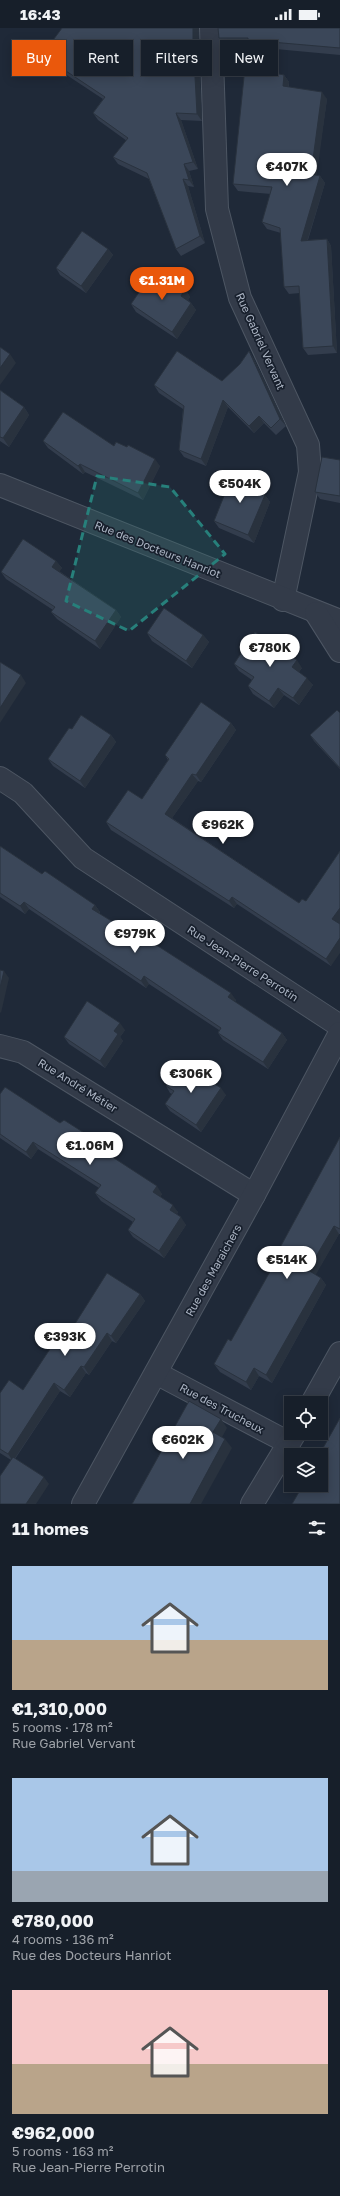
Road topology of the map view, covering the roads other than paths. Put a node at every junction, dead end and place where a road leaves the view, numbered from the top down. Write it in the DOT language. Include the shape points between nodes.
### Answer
graph roads {
  1 [pos="211,28"];
  2 [pos="0,485"];
  3 [pos="283,600"];
  4 [pos="316,612"];
  5 [pos="340,622"];
  6 [pos="340,651"];
  7 [pos="0,778"];
  8 [pos="340,1026"];
  9 [pos="340,1033"];
  10 [pos="0,1046"];
  11 [pos="254,1195"];
  12 [pos="340,1354"];
  13 [pos="156,1373"];
  14 [pos="316,1396"];
  15 [pos="284,1434"];
  16 [pos="291,1440"];
  17 [pos="83,1504"];
  18 [pos="252,1504"];
  1 -- 3 [label="street, Rue Gabriel Vervant" via="217,209 240,298 308,444 310,472"];
  2 -- 3 [label="street, Rue des Docteurs Hanriot"];
  3 -- 4 [label="street, Rue des Docteurs Hanriot"];
  4 -- 5 [label="street, Rue des Docteurs Hanriot"];
  4 -- 6 [label="street"];
  7 -- 8 [label="street, Rue Jean-Pierre Perrotin" via="23,793 83,858"];
  9 -- 11 [label="street, Rue des Maraichers"];
  10 -- 11 [label="street, Rue André Métier" via="24,1052"];
  11 -- 13 [label="street, Rue des Maraichers"];
  12 -- 14 [label="street"];
  13 -- 15 [label="street, Rue des Trucheux"];
  13 -- 17 [label="street, Rue des Maraichers"];
  16 -- 18 [label="street, Rue des Trucheux"];
}
